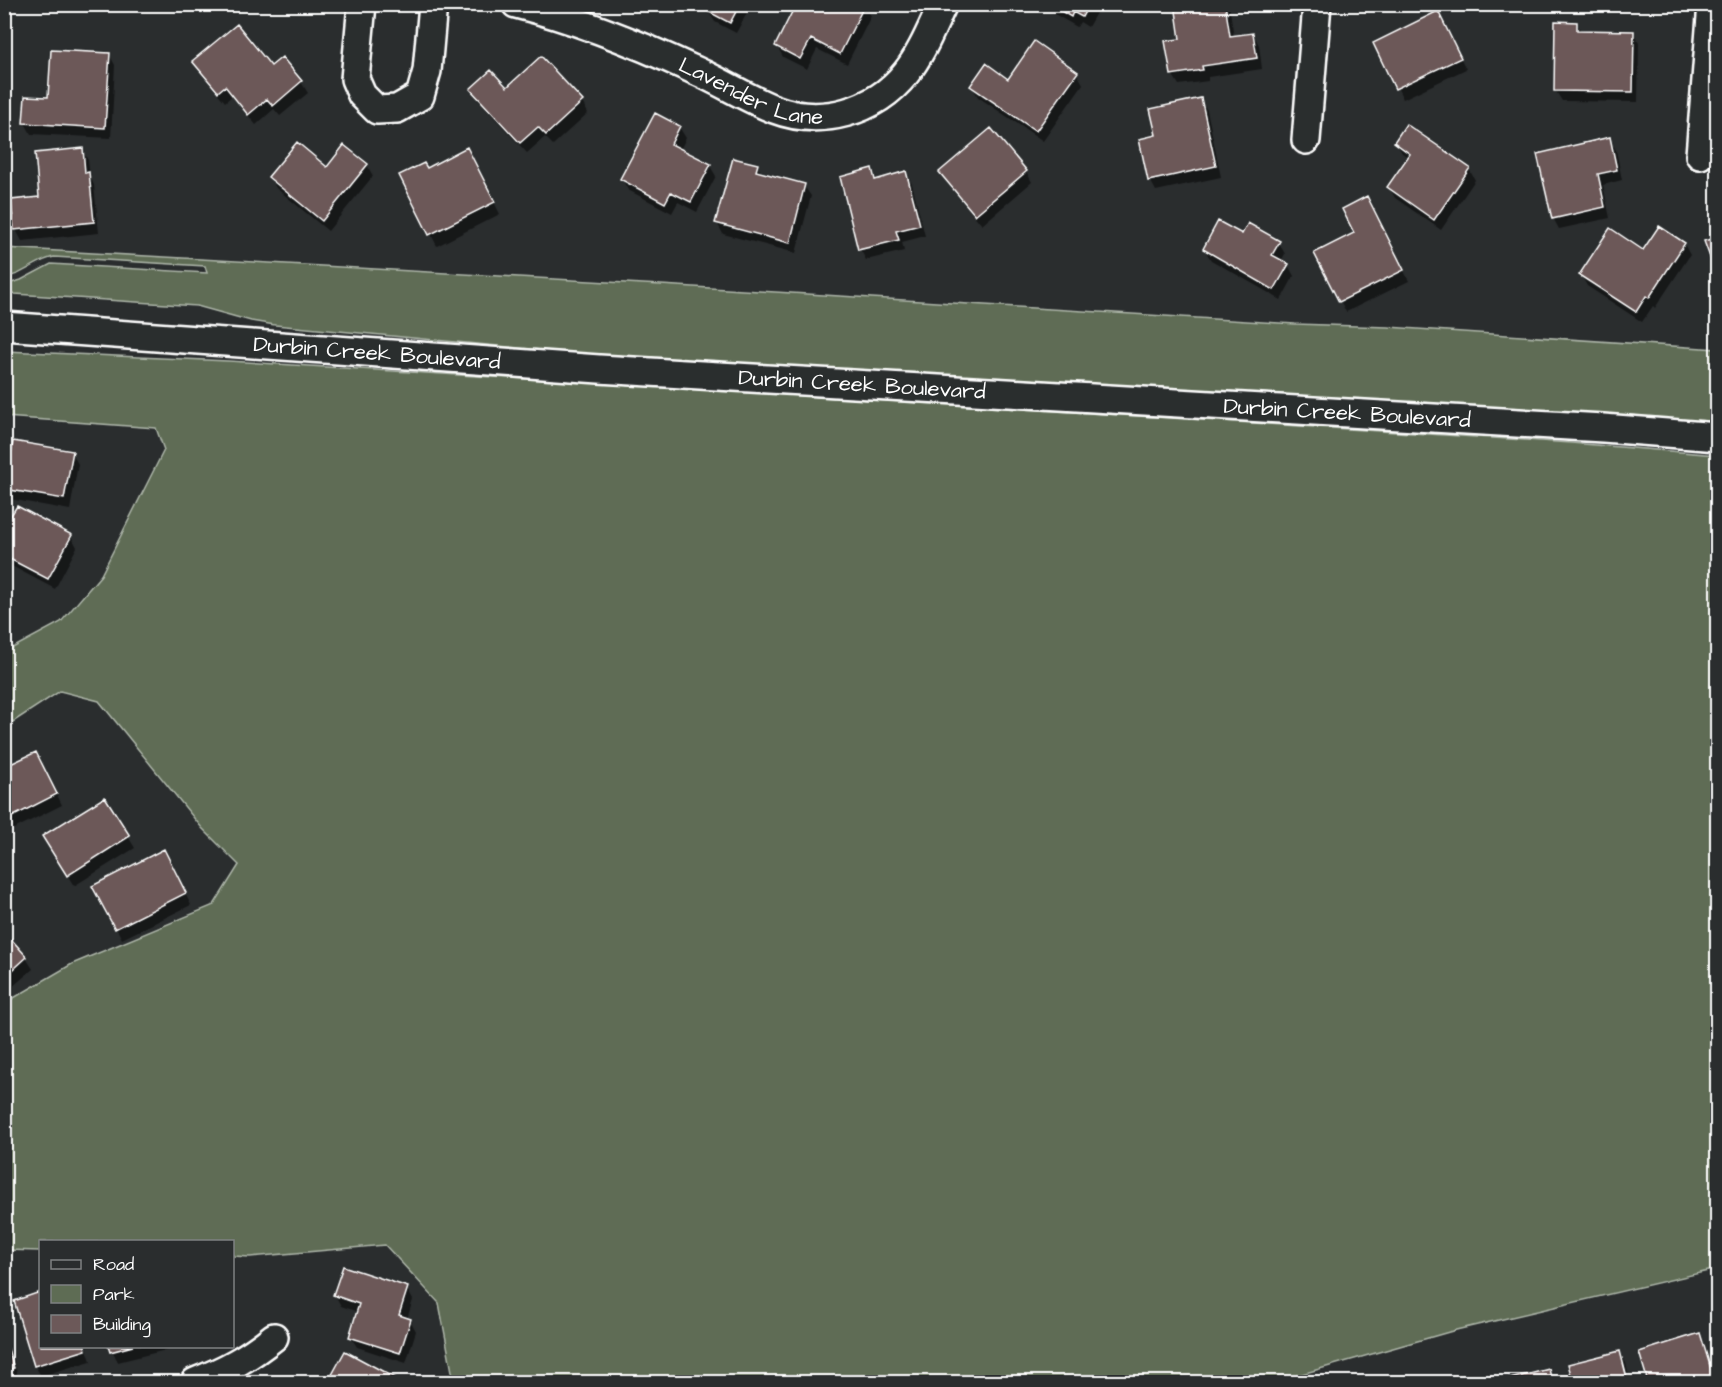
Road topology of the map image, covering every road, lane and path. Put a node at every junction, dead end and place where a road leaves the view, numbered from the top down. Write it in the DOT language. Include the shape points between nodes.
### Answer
graph roads {
  1 [pos="362,4"];
  2 [pos="433,4"];
  3 [pos="516,4"];
  4 [pos="943,4"];
  5 [pos="1317,4"];
  6 [pos="1712,4"];
  7 [pos="1306,140"];
  8 [pos="1700,154"];
  9 [pos="4,326"];
  10 [pos="1718,437"];
  11 [pos="274,1337"];
  12 [pos="195,1383"];
  1 -- 2 [label="street" via="355,79 362,95 377,110 397,109 420,96 427,71"];
  3 -- 4 [label="street, Lavender Lane" via="608,34 773,109 821,117 853,111 894,86 915,60"];
  5 -- 7 [label="street"];
  6 -- 8 [label="street"];
  9 -- 10 [label="street, Durbin Creek Boulevard" via="599,369"];
  11 -- 12 [label="street" via="227,1370"];
}
